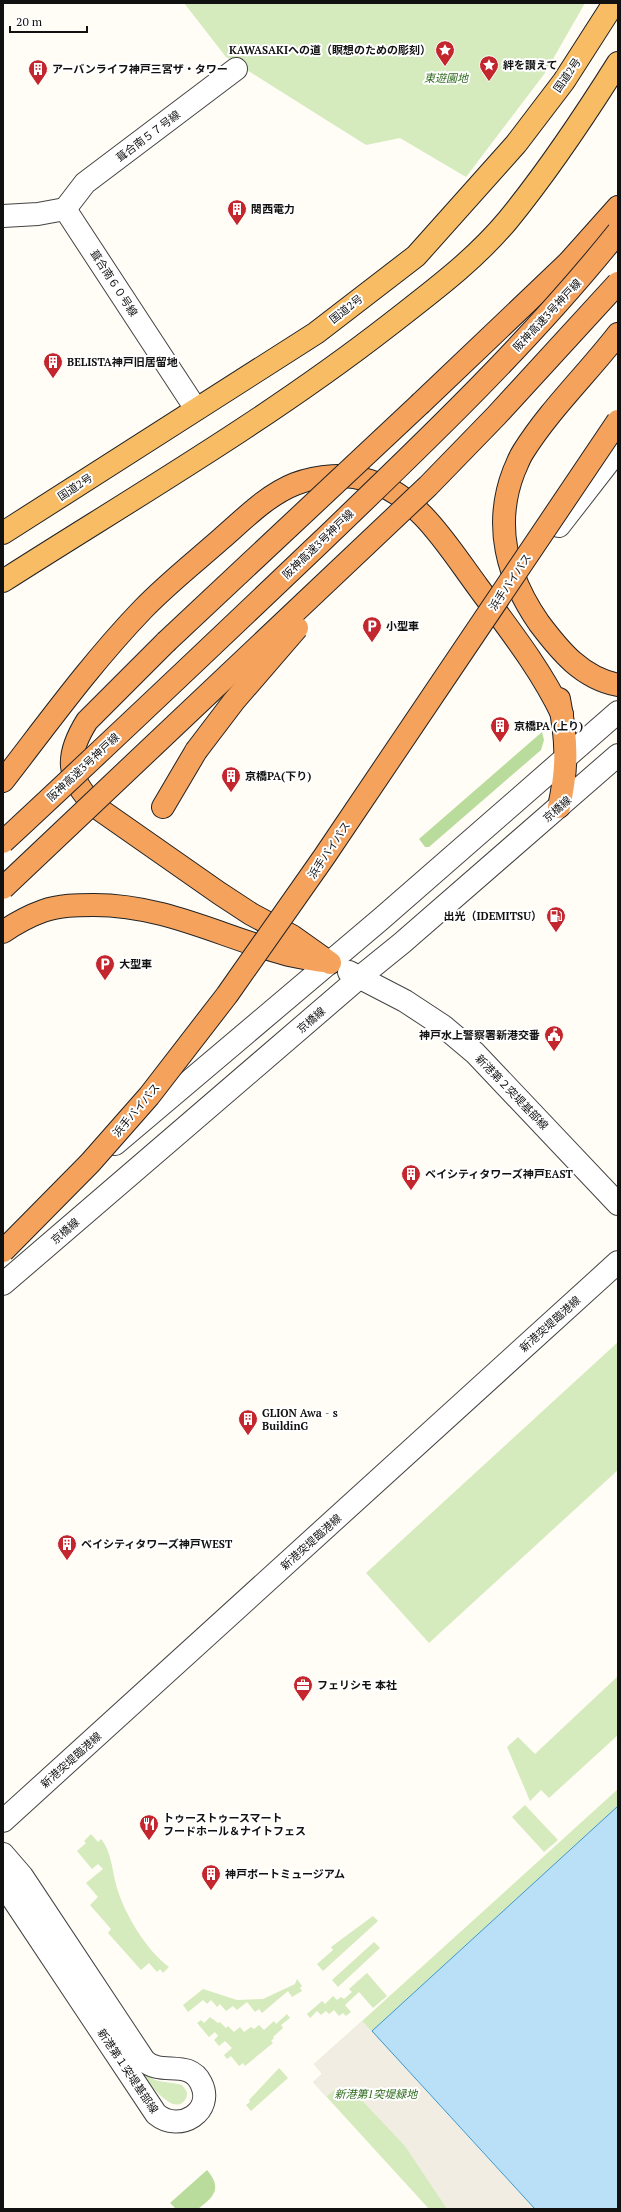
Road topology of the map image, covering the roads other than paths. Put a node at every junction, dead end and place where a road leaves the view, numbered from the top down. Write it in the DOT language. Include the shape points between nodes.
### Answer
graph roads {
  1 [pos="614,3"];
  2 [pos="618,63"];
  3 [pos="236,69"];
  4 [pos="618,207"];
  5 [pos="65,209"];
  6 [pos="3,216"];
  7 [pos="618,232"];
  8 [pos="618,283"];
  9 [pos="616,337"];
  10 [pos="196,409"];
  11 [pos="617,433"];
  12 [pos="428,486"];
  13 [pos="3,533"];
  14 [pos="3,581"];
  15 [pos="533,614"];
  16 [pos="511,631"];
  17 [pos="549,658"];
  18 [pos="594,678"];
  19 [pos="618,685"];
  20 [pos="618,712"];
  21 [pos="562,714"];
  22 [pos="618,756"];
  23 [pos="567,758"];
  24 [pos="3,781"];
  25 [pos="163,807"];
  26 [pos="559,807"];
  27 [pos="3,842"];
  28 [pos="3,888"];
  29 [pos="3,932"];
  30 [pos="330,963"];
  31 [pos="360,977"];
  32 [pos="618,1204"];
  33 [pos="3,1239"];
  34 [pos="3,1251"];
  35 [pos="618,1262"];
  36 [pos="3,1264"];
  37 [pos="3,1284"];
  38 [pos="3,1821"];
  39 [pos="3,1854"];
  40 [pos="3,1881"];
  1 -- 10 [label="highway, 国道2号" via="564,81 516,144 416,256 316,333"];
  2 -- 14 [label="highway" via="583,118 507,221 450,278 344,360"];
  3 -- 5 [label="street, 葺合南５７号線" via="85,183"];
  4 -- 30 [label="highway, bridge" via="568,263 166,642 87,721 78,736 71,760 72,772 77,785 96,807 219,893 292,936"];
  5 -- 6 [label="street"];
  5 -- 10 [label="street, 葺合南６０号線"];
  7 -- 27 [label="highway, 阪神高速3号神戸線, bridge" via="544,319 405,461"];
  8 -- 12 [label="highway, bridge" via="551,358"];
  9 -- 15 [label="highway" via="544,421 522,453 509,485 504,514 504,541 510,566"];
  10 -- 13 [label="highway, 国道2号"];
  11 -- 34 [label="highway, 浜手バイパス, bridge" via="228,995 149,1096 104,1147"];
  11 -- 36 [label="highway, 浜手バイパス" via="559,526 236,1000 157,1102 94,1172"];
  12 -- 25 [label="highway, bridge" via="254,677 196,751"];
  12 -- 28 [label="highway, bridge"];
  15 -- 17 [label="highway"];
  15 -- 18 [label="highway" via="569,659"];
  16 -- 17 [label="highway"];
  16 -- 21 [label="highway" via="548,685"];
  16 -- 24 [label="highway" via="432,527 394,492 370,481 331,476 312,478 272,496 144,608 81,679"];
  17 -- 18 [label="highway"];
  17 -- 21 [label="highway"];
  18 -- 19 [label="highway"];
  20 -- 23 [label="street"];
  21 -- 23 [label="highway"];
  22 -- 26 [label="street, 京橋線"];
  23 -- 26 [label="highway"];
  23 -- 30 [label="street"];
  26 -- 31 [label="street, 京橋線"];
  29 -- 30 [label="highway" via="21,920 44,910 68,905 122,905 191,922 282,954"];
  30 -- 31 [label="street, 新港第２突堤基部線"];
  30 -- 33 [label="street"];
  31 -- 32 [label="street, 新港第２突堤基部線" via="405,1001 475,1052"];
  31 -- 37 [label="street, 京橋線"];
  35 -- 38 [label="street, 新港突堤臨港線"];
  39 -- 40 [label="street, 新港第１突堤基部線" via="22,1876 144,2060 157,2068 186,2069 199,2079 204,2094 202,2105 196,2114 187,2120 176,2122 156,2114"];
}
